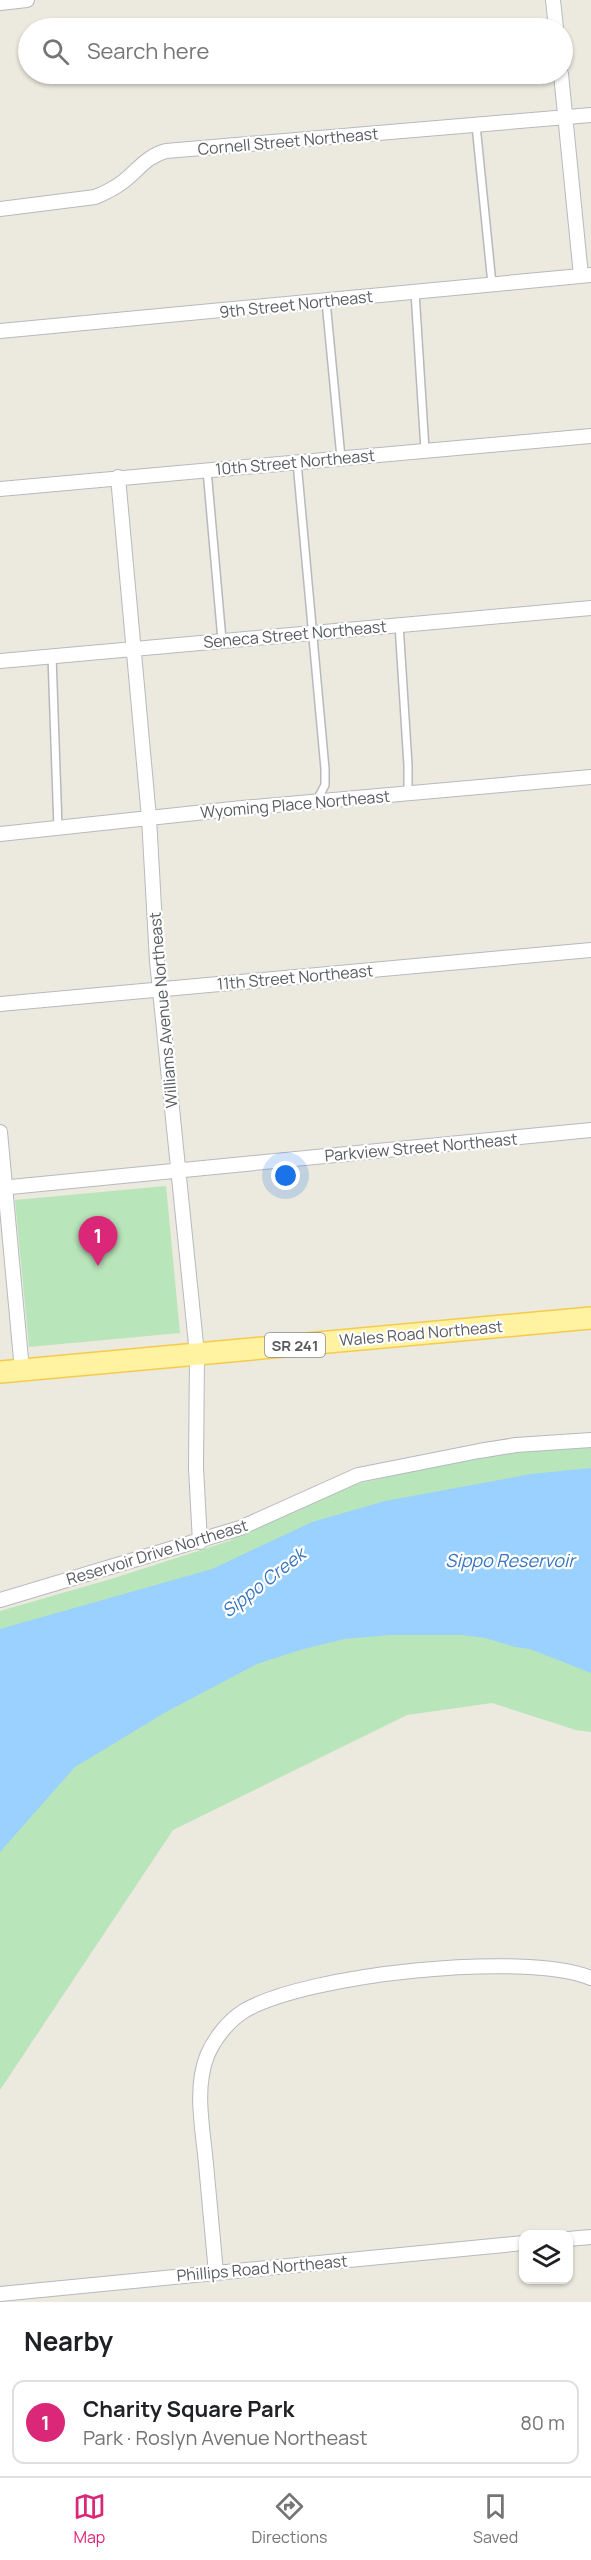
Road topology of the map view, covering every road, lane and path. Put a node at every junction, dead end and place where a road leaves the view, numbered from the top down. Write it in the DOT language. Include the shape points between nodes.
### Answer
graph roads {
  1 [pos="27,0"];
  2 [pos="553,0"];
  3 [pos="0,3"];
  4 [pos="555,18"];
  5 [pos="562,84"];
  6 [pos="591,115"];
  7 [pos="566,117"];
  8 [pos="476,125"];
  9 [pos="0,209"];
  10 [pos="586,275"];
  11 [pos="492,284"];
  12 [pos="415,292"];
  13 [pos="326,301"];
  14 [pos="0,331"];
  15 [pos="591,435"];
  16 [pos="425,450"];
  17 [pos="341,458"];
  18 [pos="297,462"];
  19 [pos="207,470"];
  20 [pos="118,477"];
  21 [pos="0,489"];
  22 [pos="591,608"];
  23 [pos="399,624"];
  24 [pos="314,632"];
  25 [pos="222,640"];
  26 [pos="135,648"];
  27 [pos="52,656"];
  28 [pos="0,661"];
  29 [pos="591,777"];
  30 [pos="408,794"];
  31 [pos="315,802"];
  32 [pos="149,818"];
  33 [pos="58,828"];
  34 [pos="0,834"];
  35 [pos="591,950"];
  36 [pos="160,990"];
  37 [pos="0,1005"];
  38 [pos="591,1130"];
  39 [pos="0,1132"];
  40 [pos="178,1173"];
  41 [pos="3,1188"];
  42 [pos="591,1318"];
  43 [pos="197,1354"];
  44 [pos="22,1370"];
  45 [pos="0,1372"];
  46 [pos="591,1440"];
  47 [pos="200,1542"];
  48 [pos="0,1600"];
  49 [pos="591,1978"];
  50 [pos="591,2237"];
  51 [pos="573,2239"];
  52 [pos="519,2243"];
  53 [pos="216,2273"];
  54 [pos="0,2294"];
  1 -- 3 [label="street"];
  2 -- 4 [label="street"];
  5 -- 7 [label="street"];
  6 -- 7 [label="street, Cornell Street Northeast"];
  7 -- 8 [label="street, Cornell Street Northeast"];
  7 -- 10 [label="street"];
  8 -- 9 [label="street, Cornell Street Northeast" via="166,151 149,158 125,180 95,197"];
  8 -- 11 [label="lane"];
  10 -- 11 [label="street, 9th Street Northeast"];
  11 -- 12 [label="street, 9th Street Northeast"];
  12 -- 13 [label="street, 9th Street Northeast"];
  12 -- 16 [label="lane"];
  13 -- 14 [label="street, 9th Street Northeast"];
  13 -- 17 [label="lane"];
  15 -- 16 [label="street, 10th Street Northeast"];
  16 -- 17 [label="street, 10th Street Northeast"];
  17 -- 18 [label="street, 10th Street Northeast"];
  18 -- 19 [label="street, 10th Street Northeast"];
  18 -- 24 [label="lane"];
  19 -- 20 [label="street, 10th Street Northeast"];
  19 -- 25 [label="lane"];
  20 -- 21 [label="street, 10th Street Northeast"];
  20 -- 26 [label="street, Williams Avenue Northeast"];
  22 -- 23 [label="street, Seneca Street Northeast"];
  23 -- 24 [label="street, Seneca Street Northeast"];
  23 -- 30 [label="lane"];
  24 -- 25 [label="street, Seneca Street Northeast"];
  24 -- 31 [label="lane" via="325,769 325,785"];
  25 -- 26 [label="street, Seneca Street Northeast"];
  26 -- 27 [label="street, Seneca Street Northeast"];
  26 -- 32 [label="street, Williams Avenue Northeast"];
  27 -- 28 [label="street, Seneca Street Northeast"];
  27 -- 33 [label="lane"];
  29 -- 30 [label="street, Wyoming Place Northeast"];
  30 -- 31 [label="street, Wyoming Place Northeast"];
  31 -- 32 [label="street, Wyoming Place Northeast"];
  32 -- 33 [label="street, Wyoming Place Northeast"];
  32 -- 36 [label="street, Williams Avenue Northeast"];
  33 -- 34 [label="street, Wyoming Place Northeast"];
  35 -- 36 [label="street, 11th Street Northeast"];
  36 -- 37 [label="street, 11th Street Northeast"];
  36 -- 40 [label="street, Williams Avenue Northeast"];
  38 -- 40 [label="street, Parkview Street Northeast"];
  39 -- 41 [label="street"];
  40 -- 41 [label="street, Parkview Street Northeast"];
  40 -- 43 [label="street, Williams Avenue Northeast"];
  41 -- 44 [label="street"];
  42 -- 43 [label="main road, Wales Road Northeast / SR 241"];
  43 -- 44 [label="main road, Wales Road Northeast / SR 241"];
  43 -- 47 [label="street, Williams Avenue Northeast"];
  44 -- 45 [label="main road, Wales Road Northeast / SR 241"];
  46 -- 47 [label="street, Reservoir Drive Northeast" via="497,1448 358,1475"];
  47 -- 48 [label="street, Reservoir Drive Northeast"];
  49 -- 53 [label="street" via="567,1971 522,1968 405,1971 302,1991 236,2016 214,2043 202,2080"];
  50 -- 51 [label="street"];
  52 -- 53 [label="street, Phillips Road Northeast"];
  53 -- 54 [label="street, Phillips Road Northeast"];
}
